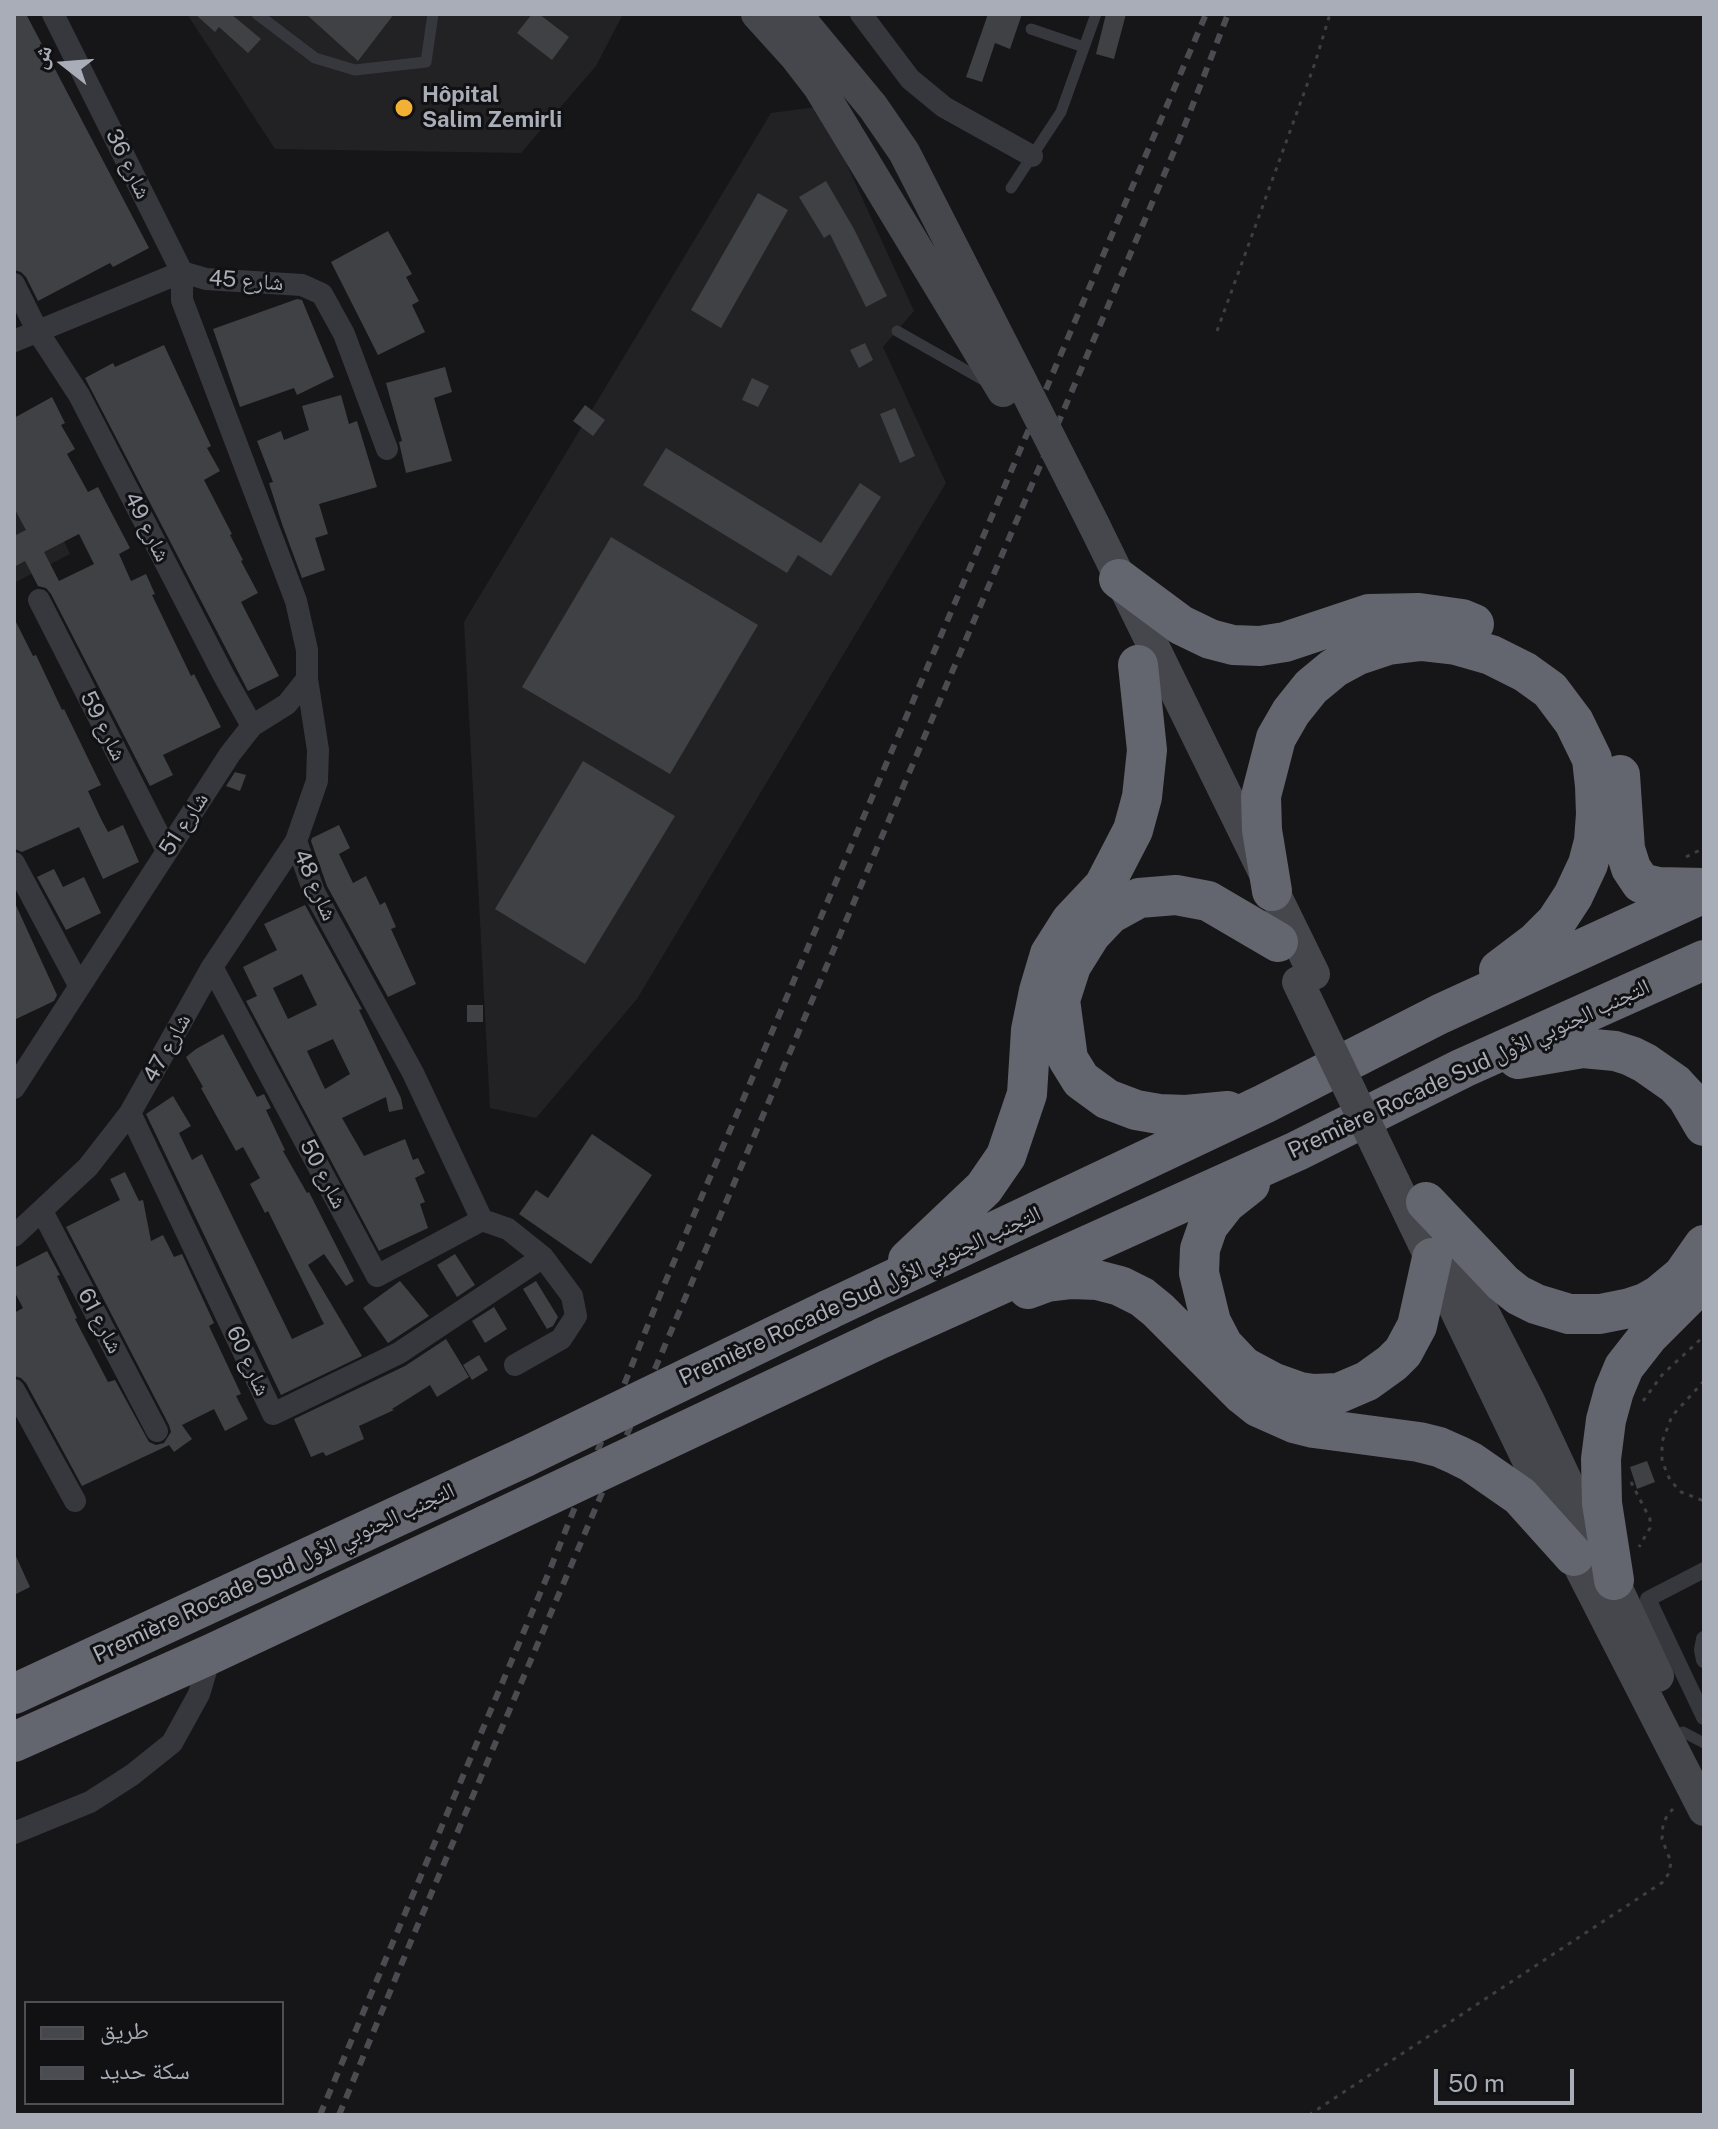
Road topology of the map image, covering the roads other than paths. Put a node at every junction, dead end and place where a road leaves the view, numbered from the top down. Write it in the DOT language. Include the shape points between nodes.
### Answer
graph roads {
  1 [pos="53,14"];
  2 [pos="257,14"];
  3 [pos="433,14"];
  4 [pos="757,14"];
  5 [pos="796,14"];
  6 [pos="861,14"];
  7 [pos="1096,14"];
  8 [pos="1031,29"];
  9 [pos="1084,47"];
  10 [pos="1032,156"];
  11 [pos="1011,188"];
  12 [pos="182,272"];
  13 [pos="14,284"];
  14 [pos="897,331"];
  15 [pos="38,332"];
  16 [pos="14,341"];
  17 [pos="1012,385"];
  18 [pos="387,449"];
  19 [pos="1085,531"];
  20 [pos="1119,579"];
  21 [pos="39,600"];
  22 [pos="1138,665"];
  23 [pos="307,679"];
  24 [pos="252,726"];
  25 [pos="296,841"];
  26 [pos="167,851"];
  27 [pos="14,863"];
  28 [pos="1704,890"];
  29 [pos="1272,891"];
  30 [pos="1278,942"];
  31 [pos="1704,960"];
  32 [pos="212,967"];
  33 [pos="1306,978"];
  34 [pos="79,985"];
  35 [pos="1440,1014"];
  36 [pos="1463,1068"];
  37 [pos="14,1088"];
  38 [pos="1264,1104"];
  39 [pos="130,1113"];
  40 [pos="1704,1126"];
  41 [pos="1297,1151"];
  42 [pos="1411,1184"];
  43 [pos="42,1211"];
  44 [pos="482,1220"];
  45 [pos="14,1236"];
  46 [pos="1704,1245"];
  47 [pos="543,1257"];
  48 [pos="1432,1258"];
  49 [pos="1704,1279"];
  50 [pos="889,1281"];
  51 [pos="884,1337"];
  52 [pos="515,1365"];
  53 [pos="14,1390"];
  54 [pos="157,1431"];
  55 [pos="75,1501"];
  56 [pos="1574,1556"];
  57 [pos="1626,1567"];
  58 [pos="1704,1570"];
  59 [pos="1704,1639"];
  60 [pos="211,1654"];
  61 [pos="1704,1660"];
  62 [pos="14,1694"];
  63 [pos="1697,1731"];
  64 [pos="14,1742"];
  65 [pos="1701,1792"];
  66 [pos="14,1833"];
  1 -- 12 [label="street, شارع 36"];
  2 -- 3 [label="lane" via="315,58 355,70 426,62"];
  4 -- 17 [label="main road" via="819,87"];
  5 -- 17 [label="main road" via="904,152"];
  6 -- 10 [label="street" via="910,79 944,107"];
  7 -- 9 [label="lane"];
  8 -- 9 [label="lane"];
  9 -- 10 [label="lane" via="1061,112"];
  10 -- 11 [label="lane"];
  12 -- 15 [label="street, شارع 45"];
  12 -- 18 [label="street, شارع 45" via="206,279 302,285 322,294 344,334"];
  12 -- 23 [label="street, شارع 48" via="182,300 296,601 307,650"];
  13 -- 15 [label="street, شارع 49"];
  14 -- 17 [label="lane"];
  15 -- 16 [label="street, شارع 45"];
  15 -- 24 [label="street, شارع 49" via="79,395"];
  17 -- 19 [label="main road"];
  19 -- 20 [label="main road"];
  19 -- 22 [label="main road"];
  20 -- 28 [label="highway" via="1181,625 1233,645 1285,642 1369,614 1462,619 1503,635 1545,660 1600,722 1616,753 1625,849 1641,883"];
  20 -- 29 [label="main road"];
  21 -- 26 [label="street, شارع 59"];
  22 -- 30 [label="main road"];
  22 -- 50 [label="highway" via="1147,750 1142,797 1133,830 1104,886 1071,921 1050,954 1031,1030 1027,1094 1006,1156 984,1188"];
  23 -- 24 [label="street, شارع 51" via="287,704"];
  23 -- 25 [label="street, شارع 48" via="318,750 317,781"];
  24 -- 26 [label="street, شارع 51"];
  25 -- 32 [label="street, شارع 47"];
  25 -- 44 [label="street, شارع 48" via="314,892 413,1073"];
  26 -- 34 [label="street, شارع 51"];
  27 -- 34 [label="street"];
  28 -- 35 [label="highway, Première Rocade Sud التجنب الجنوبي الأول"];
  29 -- 33 [label="main road"];
  29 -- 35 [label="highway" via="1262,830 1267,767 1291,712 1334,668 1388,645 1421,641 1491,655 1550,690 1592,759 1596,814 1588,864 1556,922"];
  30 -- 33 [label="main road"];
  30 -- 38 [label="highway" via="1208,901 1176,895 1139,898 1110,914 1091,934 1071,966 1060,1000 1068,1059 1081,1080 1107,1099 1136,1110 1186,1115"];
  31 -- 36 [label="highway, Première Rocade Sud التجنب الجنوبي الأول"];
  32 -- 39 [label="street, شارع 47"];
  32 -- 44 [label="street, شارع 50" via="377,1276"];
  33 -- 42 [label="main road, bridge"];
  34 -- 37 [label="street, شارع 51"];
  35 -- 38 [label="highway, Première Rocade Sud التجنب الجنوبي الأول"];
  36 -- 40 [label="highway" via="1583,1048 1615,1051 1675,1084"];
  36 -- 41 [label="highway, Première Rocade Sud التجنب الجنوبي الأول"];
  38 -- 50 [label="highway, Première Rocade Sud التجنب الجنوبي الأول"];
  39 -- 43 [label="street, شارع 47" via="88,1167"];
  39 -- 47 [label="street, شارع 60" via="273,1414 399,1353"];
  41 -- 48 [label="highway" via="1226,1203 1208,1226 1200,1249 1199,1273 1211,1322 1244,1367 1313,1394 1339,1393 1367,1381 1411,1340"];
  41 -- 51 [label="highway, Première Rocade Sud التجنب الجنوبي الأول"];
  42 -- 46 [label="highway" via="1503,1283 1536,1304 1569,1314 1600,1314 1645,1303 1683,1275"];
  42 -- 48 [label="main road"];
  42 -- 57 [label="main road"];
  43 -- 45 [label="street, شارع 47"];
  43 -- 54 [label="street, شارع 61"];
  44 -- 47 [label="street" via="508,1229"];
  47 -- 52 [label="street" via="572,1296 576,1316 561,1339"];
  48 -- 56 [label="main road"];
  49 -- 57 [label="highway" via="1624,1367 1606,1420 1602,1503"];
  50 -- 62 [label="highway, Première Rocade Sud التجنب الجنوبي الأول, bridge"];
  51 -- 56 [label="highway" via="1047,1282 1085,1279 1120,1286 1158,1310 1258,1407 1304,1425 1419,1442 1457,1455 1520,1496"];
  51 -- 60 [label="highway, Première Rocade Sud التجنب الجنوبي الأول, bridge"];
  53 -- 55 [label="street"];
  56 -- 65 [label="main road"];
  57 -- 63 [label="main road"];
  58 -- 63 [label="street" via="1648,1599"];
  59 -- 61 [label="street"];
  60 -- 64 [label="highway, Première Rocade Sud التجنب الجنوبي الأول"];
  60 -- 66 [label="street" via="199,1694 172,1743 90,1802"];
  63 -- 65 [label="main road"];
}
